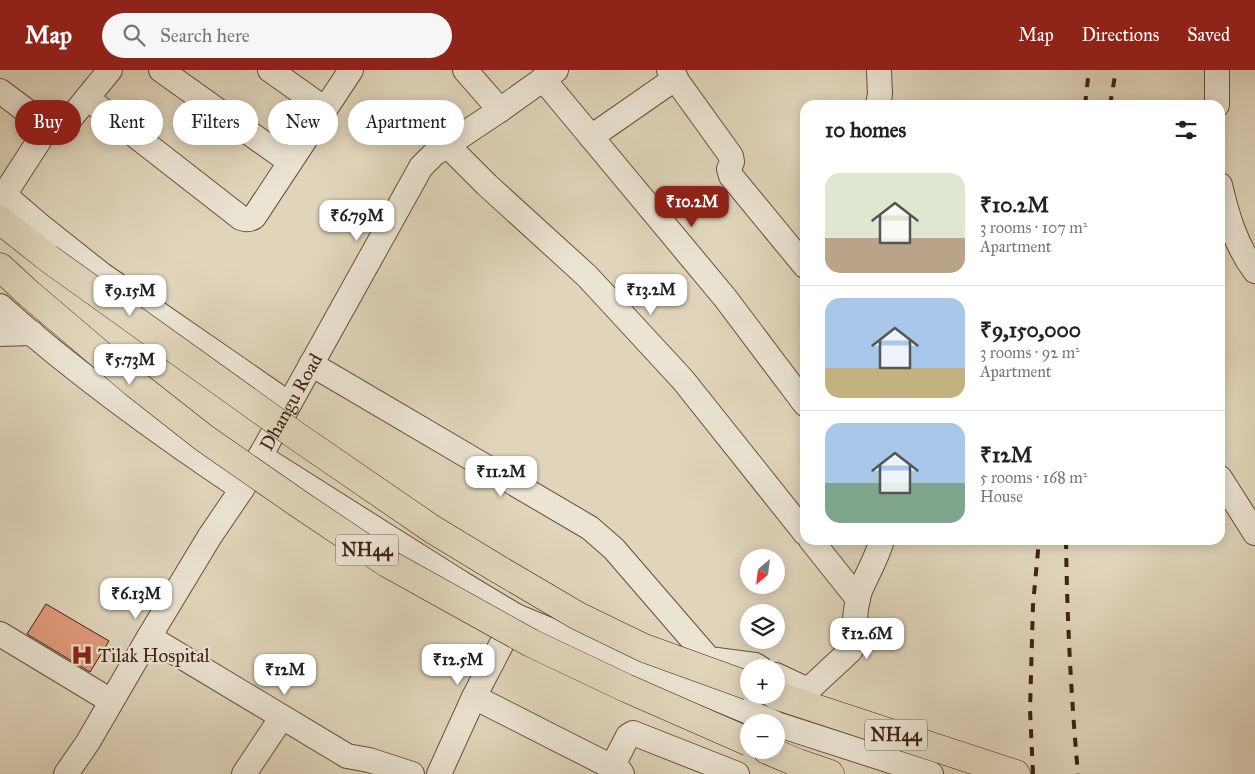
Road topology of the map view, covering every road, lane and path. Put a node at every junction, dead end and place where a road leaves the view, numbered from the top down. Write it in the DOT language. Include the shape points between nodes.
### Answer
graph roads {
  1 [pos="110,70"];
  2 [pos="161,70"];
  3 [pos="270,70"];
  4 [pos="351,70"];
  5 [pos="465,70"];
  6 [pos="879,70"];
  7 [pos="1217,70"];
  8 [pos="672,74"];
  9 [pos="550,75"];
  10 [pos="0,91"];
  11 [pos="87,98"];
  12 [pos="312,100"];
  13 [pos="331,100"];
  14 [pos="879,100"];
  15 [pos="1217,100"];
  16 [pos="15,103"];
  17 [pos="81,105"];
  18 [pos="500,110"];
  19 [pos="464,134"];
  20 [pos="591,137"];
  21 [pos="37,145"];
  22 [pos="301,145"];
  23 [pos="447,145"];
  24 [pos="290,162"];
  25 [pos="1,202"];
  26 [pos="1225,208"];
  27 [pos="800,260"];
  28 [pos="0,267"];
  29 [pos="1255,271"];
  30 [pos="0,306"];
  31 [pos="32,333"];
  32 [pos="0,334"];
  33 [pos="311,364"];
  34 [pos="800,397"];
  35 [pos="289,404"];
  36 [pos="260,456"];
  37 [pos="1225,486"];
  38 [pos="242,489"];
  39 [pos="800,527"];
  40 [pos="1255,533"];
  41 [pos="815,545"];
  42 [pos="880,545"];
  43 [pos="858,599"];
  44 [pos="516,616"];
  45 [pos="0,634"];
  46 [pos="149,637"];
  47 [pos="740,663"];
  48 [pos="785,679"];
  49 [pos="740,683"];
  50 [pos="474,697"];
  51 [pos="785,698"];
  52 [pos="111,701"];
  53 [pos="754,714"];
  54 [pos="282,717"];
  55 [pos="785,727"];
  56 [pos="740,738"];
  57 [pos="785,758"];
  58 [pos="349,766"];
  59 [pos="617,770"];
  60 [pos="66,774"];
  61 [pos="244,774"];
  62 [pos="412,774"];
  63 [pos="439,774"];
  64 [pos="737,774"];
  65 [pos="830,774"];
  66 [pos="931,774"];
  67 [pos="1016,774"];
  1 -- 11 [label="street"];
  2 -- 24 [label="street"];
  3 -- 12 [label="street"];
  4 -- 13 [label="street"];
  5 -- 18 [label="street"];
  6 -- 14 [label="street"];
  7 -- 15 [label="street"];
  8 -- 20 [label="street"];
  8 -- 27 [label="street" via="731,156 731,176"];
  9 -- 18 [label="street, Dhangu Road"];
  9 -- 20 [label="street"];
  10 -- 16 [label="street"];
  11 -- 17 [label="street"];
  11 -- 24 [label="street" via="245,220 254,217"];
  18 -- 19 [label="street, Dhangu Road"];
  20 -- 34 [label="street" via="726,299"];
  21 -- 25 [label="street"];
  22 -- 24 [label="street"];
  23 -- 33 [label="street, Dhangu Road" via="421,168"];
  23 -- 39 [label="street" via="594,283 683,380"];
  25 -- 35 [label="street" via="43,228 101,274"];
  25 -- 49 [label="highway, NH44, bridge" via="48,258 432,529 587,620 644,648"];
  26 -- 29 [label="street" via="1240,246"];
  28 -- 56 [label="highway, NH44, bridge" via="134,383 204,438 387,563 531,643"];
  30 -- 31 [label="street"];
  31 -- 32 [label="street"];
  31 -- 38 [label="street" via="77,372 188,454"];
  33 -- 35 [label="street, Dhangu Road"];
  33 -- 47 [label="street" via="590,528 614,549 709,659"];
  35 -- 36 [label="street, Dhangu Road"];
  36 -- 38 [label="street, Dhangu Road"];
  36 -- 44 [label="street"];
  37 -- 40 [label="street"];
  38 -- 46 [label="street, Dhangu Road"];
  41 -- 43 [label="street"];
  42 -- 43 [label="street"];
  43 -- 48 [label="street" via="850,651 808,690"];
  44 -- 50 [label="street"];
  44 -- 53 [label="street"];
  45 -- 52 [label="street"];
  46 -- 52 [label="street, Dhangu Road"];
  46 -- 54 [label="street"];
  50 -- 59 [label="street"];
  50 -- 63 [label="street"];
  51 -- 67 [label="highway, NH44"];
  52 -- 60 [label="street, Dhangu Road"];
  54 -- 58 [label="street" via="347,756"];
  54 -- 61 [label="street"];
  55 -- 66 [label="street"];
  57 -- 65 [label="highway"];
  58 -- 62 [label="street" via="369,760"];
  59 -- 64 [label="street" via="628,736 633,733"];
}
